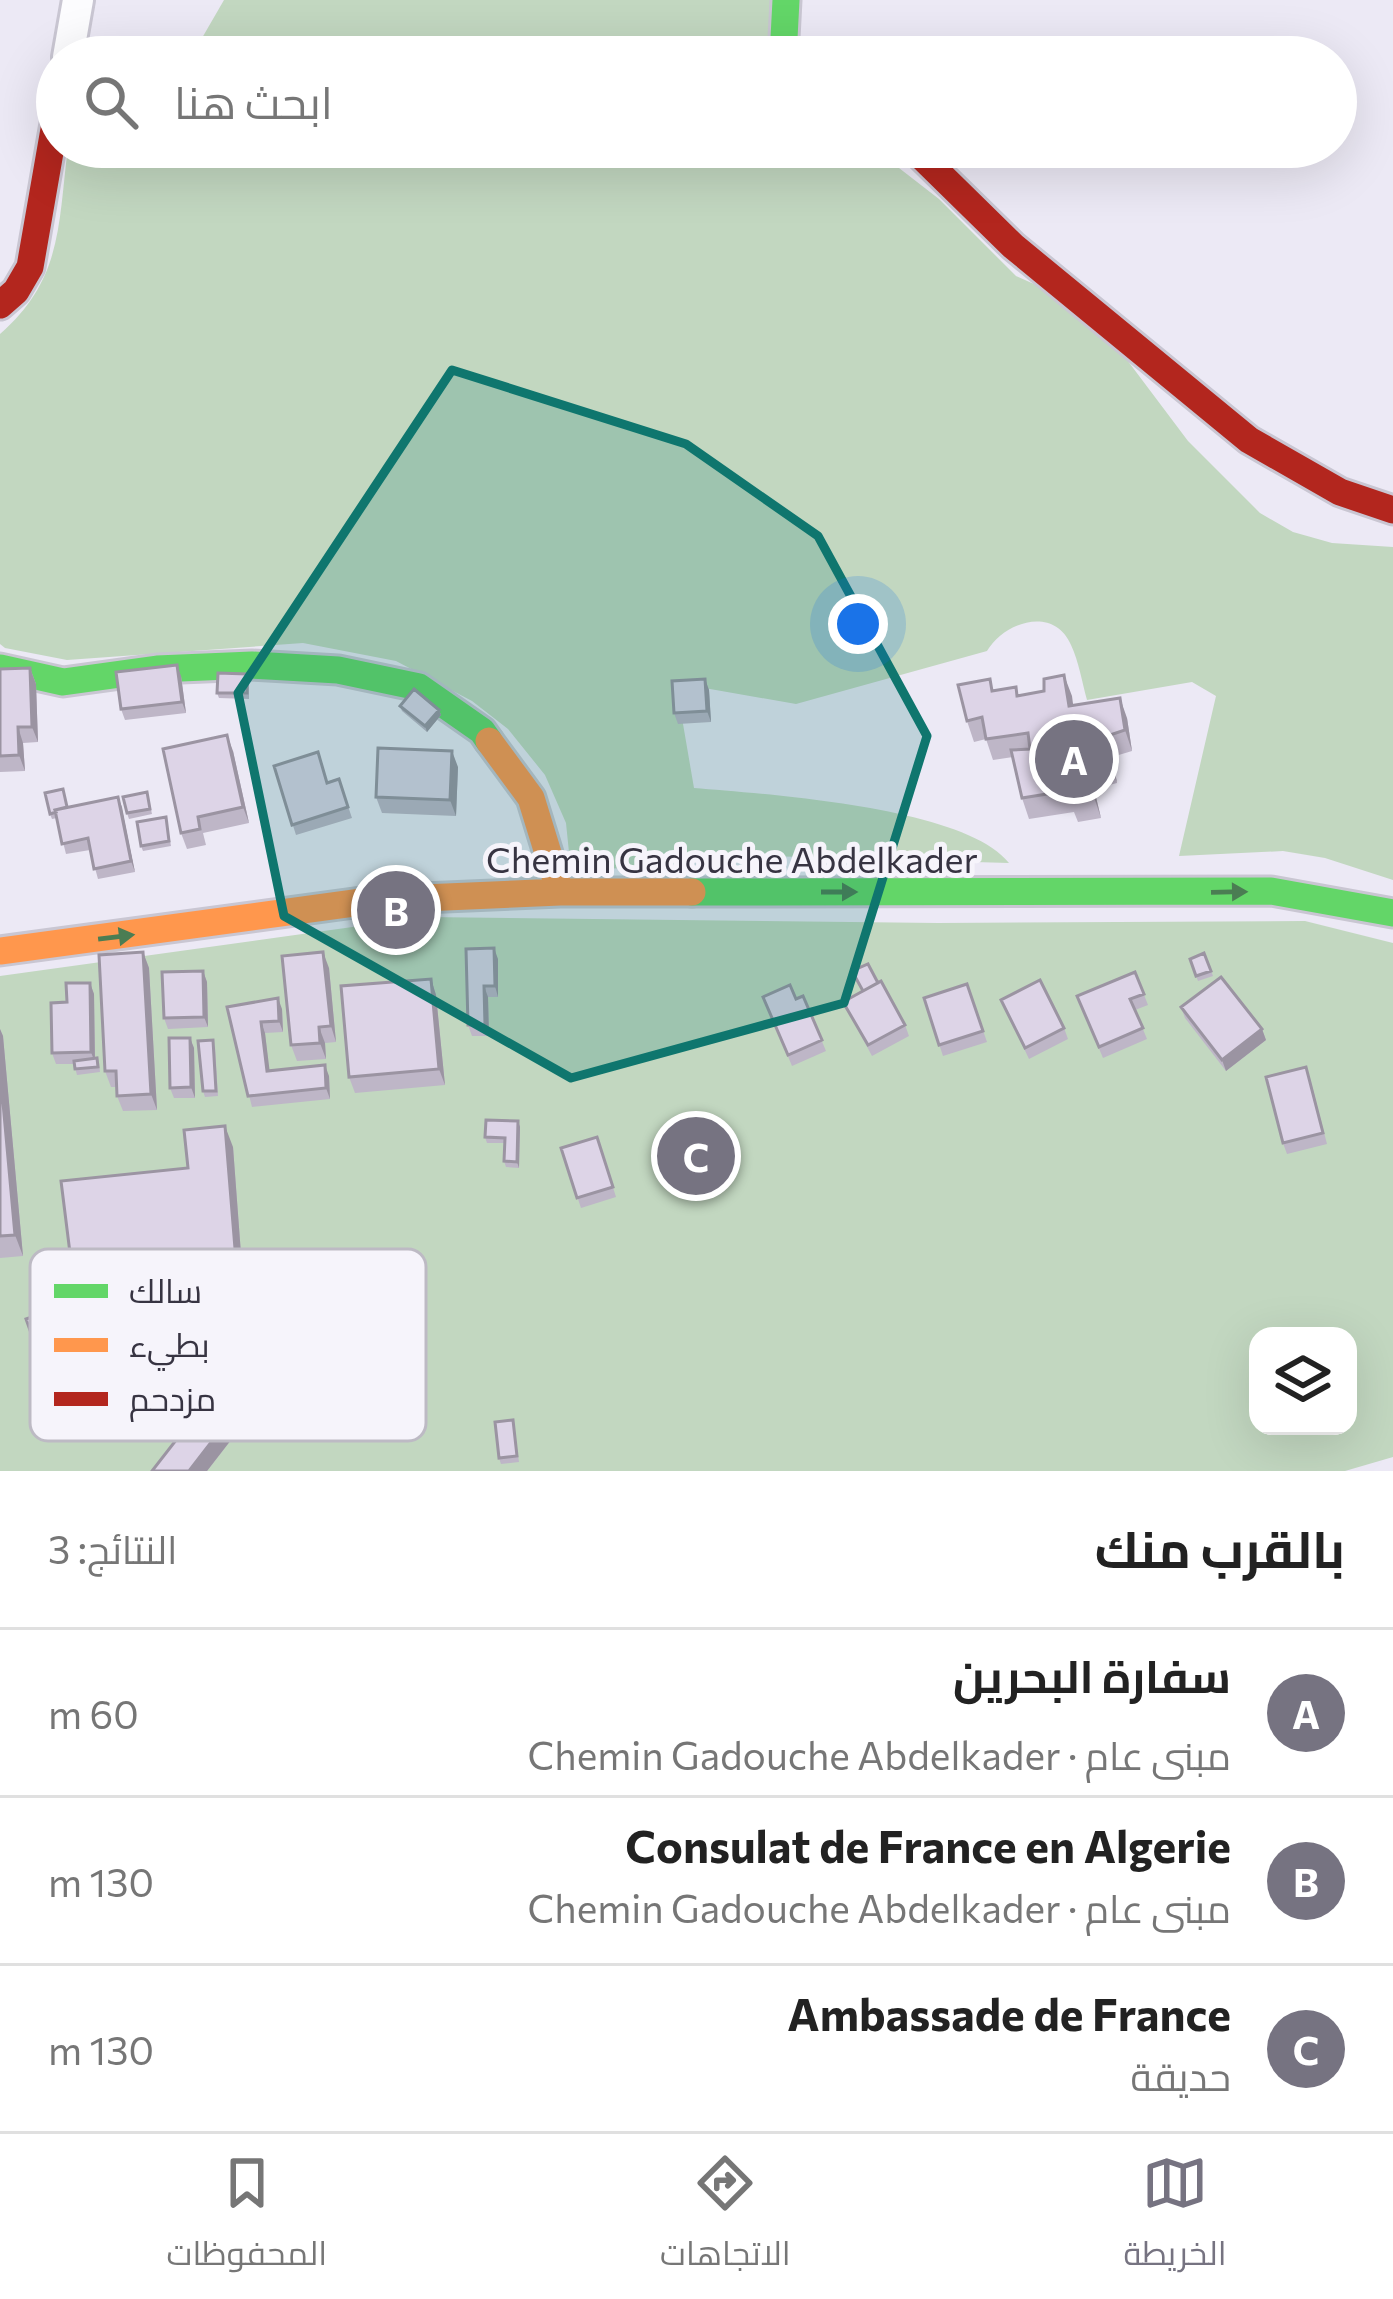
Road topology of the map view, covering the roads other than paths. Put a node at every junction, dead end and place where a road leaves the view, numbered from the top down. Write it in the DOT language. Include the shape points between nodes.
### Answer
graph roads {
  1 [pos="78,0"];
  2 [pos="786,0"];
  3 [pos="72,36"];
  4 [pos="784,36"];
  5 [pos="47,168"];
  6 [pos="933,168"];
  7 [pos="0,305"];
  8 [pos="1393,510"];
  9 [pos="0,668"];
  10 [pos="560,892"];
  11 [pos="1393,913"];
  12 [pos="0,951"];
  1 -- 3 [label="street"];
  2 -- 4 [label="street"];
  5 -- 7 [label="street" via="30,267"];
  6 -- 8 [label="street" via="1013,246 1249,440 1340,492"];
  9 -- 10 [label="street" via="63,682 252,665 338,670 418,687 482,731 531,798"];
  10 -- 11 [label="street, Chemin Gadouche Abdelkader, one-way" via="1271,892"];
  12 -- 10 [label="street, Chemin Gadouche Abdelkader, one-way" via="376,900"];
}
